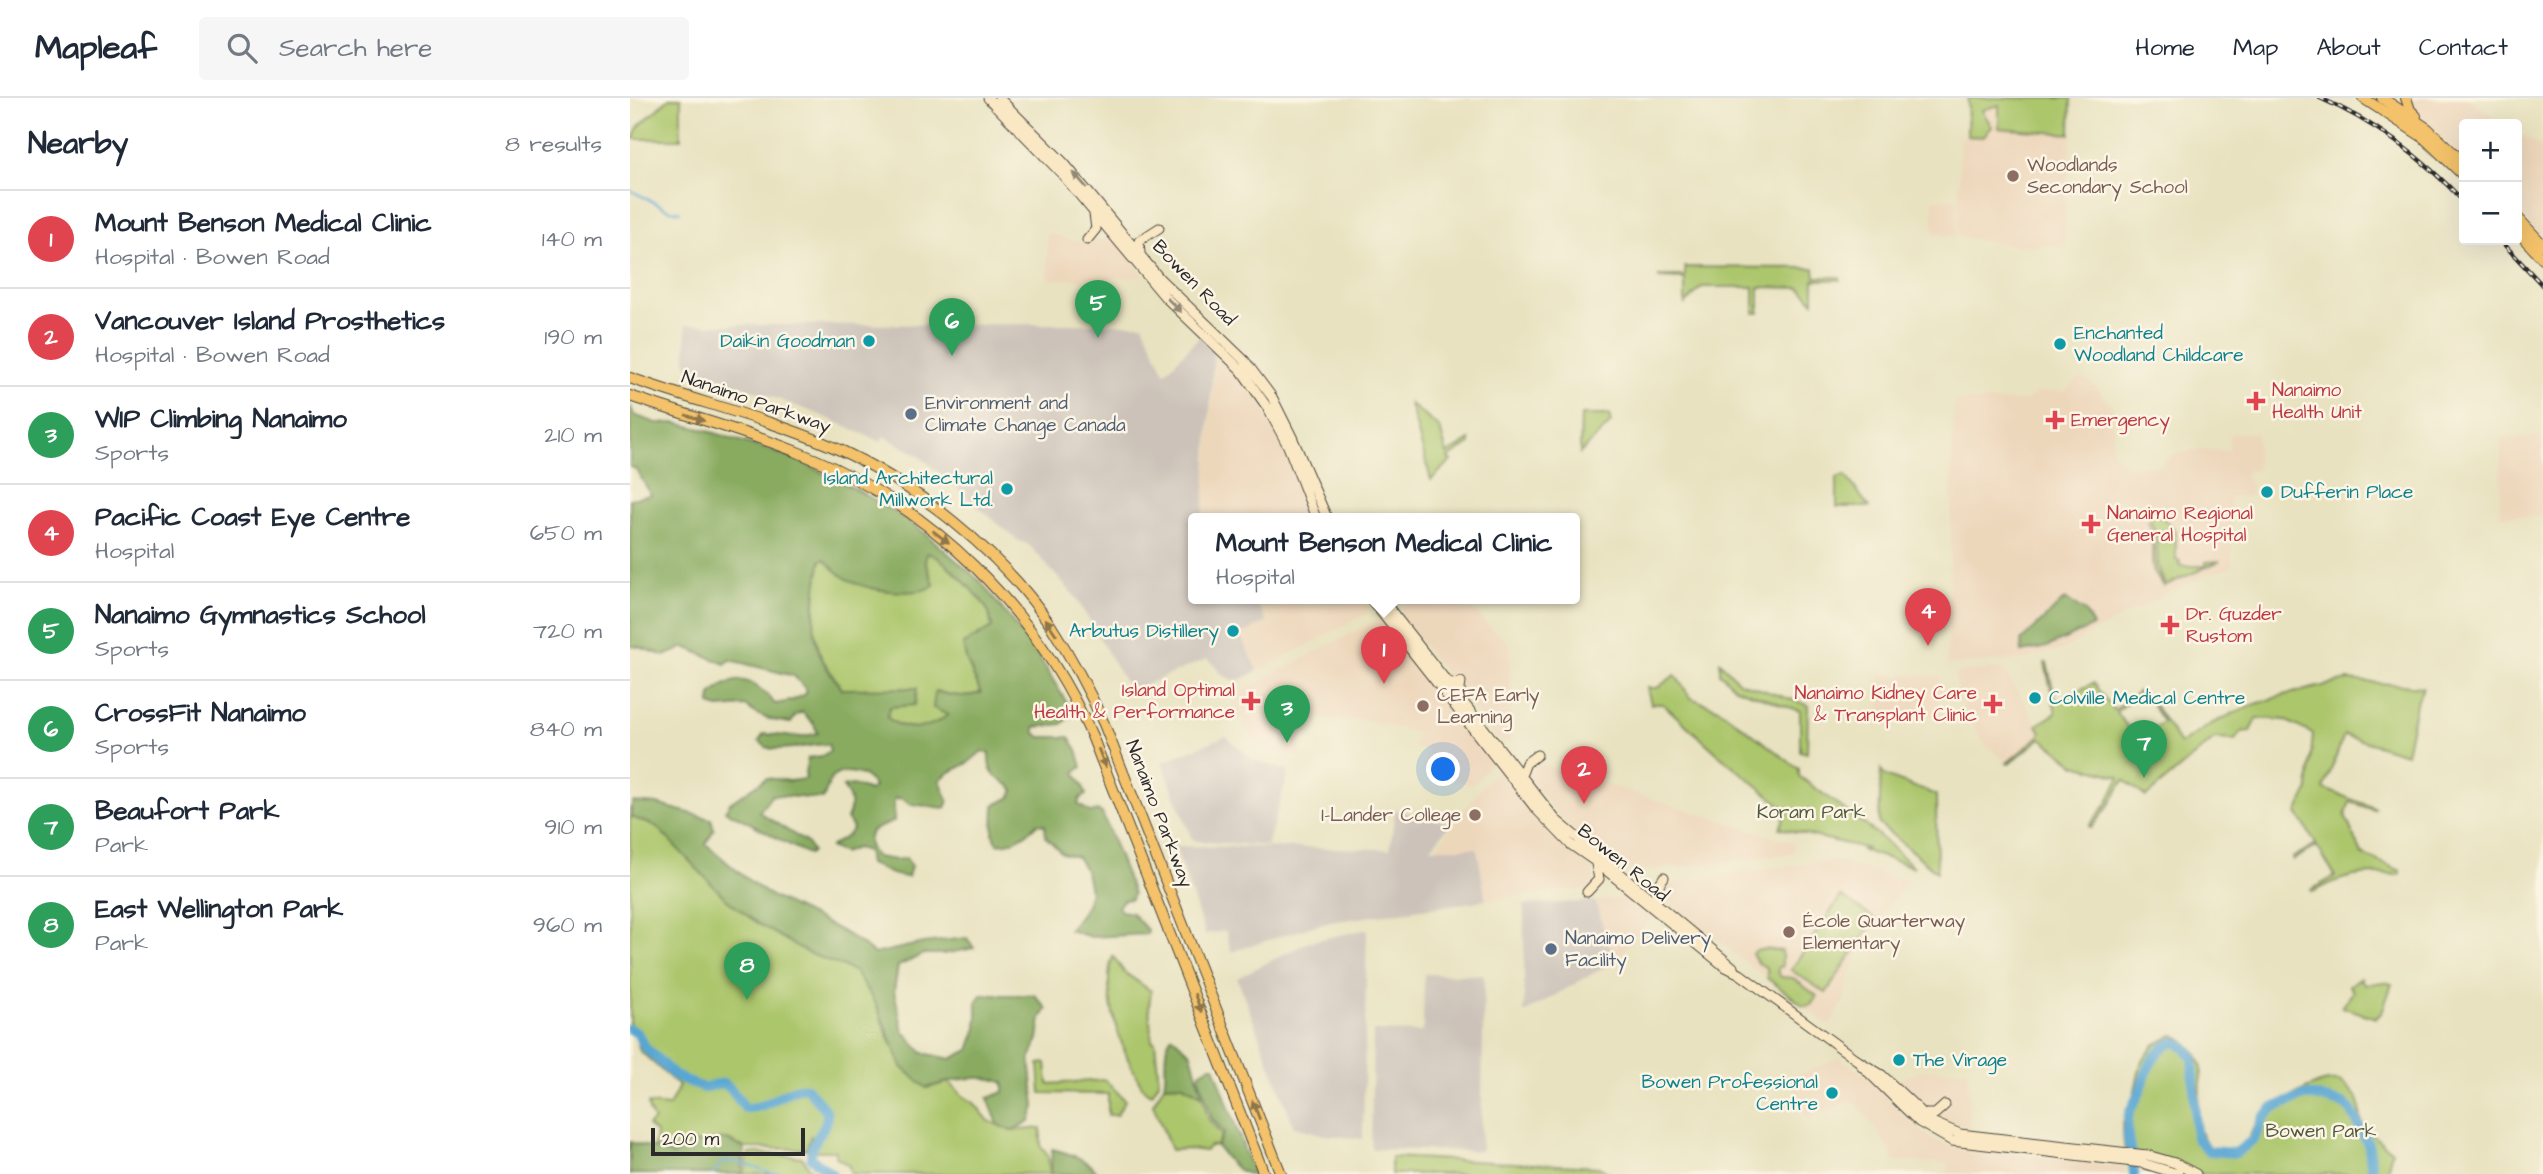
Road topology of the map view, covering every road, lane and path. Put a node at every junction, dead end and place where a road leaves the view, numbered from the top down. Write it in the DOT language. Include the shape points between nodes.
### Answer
graph roads {
  1 [pos="988,98"];
  2 [pos="999,98"];
  3 [pos="2363,98"];
  4 [pos="2382,98"];
  5 [pos="2405,98"];
  6 [pos="2398,108"];
  7 [pos="2383,110"];
  8 [pos="2428,130"];
  9 [pos="2459,158"];
  10 [pos="2459,171"];
  11 [pos="1091,209"];
  12 [pos="2522,223"];
  13 [pos="1159,228"];
  14 [pos="2522,229"];
  15 [pos="2522,236"];
  16 [pos="1087,240"];
  17 [pos="2543,246"];
  18 [pos="1141,255"];
  19 [pos="2543,259"];
  20 [pos="630,378"];
  21 [pos="630,396"];
  22 [pos="1314,513"];
  23 [pos="1325,513"];
  24 [pos="1375,604"];
  25 [pos="1386,604"];
  26 [pos="1463,717"];
  27 [pos="1497,746"];
  28 [pos="1537,755"];
  29 [pos="1500,764"];
  30 [pos="1521,776"];
  31 [pos="1533,791"];
  32 [pos="1595,862"];
  33 [pos="1664,877"];
  34 [pos="1587,892"];
  35 [pos="1657,904"];
  36 [pos="1740,974"];
  37 [pos="1857,1060"];
  38 [pos="1945,1105"];
  39 [pos="1922,1114"];
  40 [pos="2120,1156"];
  41 [pos="2134,1157"];
  42 [pos="1264,1174"];
  43 [pos="1281,1174"];
  44 [pos="2178,1174"];
  45 [pos="2196,1174"];
  1 -- 11 [label="main road, Bowen Road"];
  18 -- 2 [label="main road, Bowen Road, one-way" via="1065,164"];
  3 -- 7 [label="main road"];
  4 -- 6 [label="main road"];
  5 -- 6 [label="main road"];
  5 -- 8 [label="main road"];
  6 -- 7 [label="main road"];
  6 -- 8 [label="main road"];
  7 -- 10 [label="main road" via="2423,137"];
  8 -- 9 [label="main road"];
  11 -- 16 [label="main road" via="1096,229"];
  11 -- 22 [label="main road, Bowen Road, one-way" via="1164,296 1246,377 1287,446"];
  12 -- 17 [label="main road"];
  13 -- 18 [label="main road" via="1139,242"];
  14 -- 17 [label="main road"];
  15 -- 19 [label="main road"];
  18 -- 23 [label="main road, Bowen Road" via="1245,361 1272,397"];
  43 -- 20 [label="main road, Nanaimo Parkway, one-way" via="1104,724 1050,624 975,540 885,474 779,425"];
  21 -- 42 [label="main road, Nanaimo Parkway, one-way" via="801,453 854,477 953,545 1028,626 1060,673 1092,736"];
  24 -- 26 [label="main road, Bowen Road"];
  25 -- 27 [label="main road, Bowen Road"];
  26 -- 27 [label="main road"];
  26 -- 29 [label="main road, Bowen Road"];
  27 -- 30 [label="main road, Bowen Road"];
  28 -- 30 [label="main road" via="1526,763"];
  29 -- 31 [label="main road" via="1508,766"];
  29 -- 32 [label="main road, Bowen Road" via="1552,827"];
  30 -- 31 [label="main road, Bowen Road"];
  31 -- 35 [label="main road, Bowen Road" via="1565,828"];
  32 -- 34 [label="main road" via="1598,879"];
  32 -- 36 [label="main road, Bowen Road"];
  33 -- 35 [label="main road" via="1656,889"];
  35 -- 36 [label="main road, Bowen Road"];
  36 -- 37 [label="main road, Bowen Road"];
  37 -- 39 [label="main road, Bowen Road" via="1882,1075"];
  37 -- 40 [label="main road, Bowen Road" via="1919,1122 1952,1141"];
  38 -- 39 [label="main road" via="1935,1114"];
  39 -- 40 [label="main road, Bowen Road" via="1959,1134"];
  40 -- 41 [label="main road, Bowen Road"];
  41 -- 44 [label="main road, Bowen Road"];
  41 -- 45 [label="main road, Bowen Road" via="2166,1159"];
}
